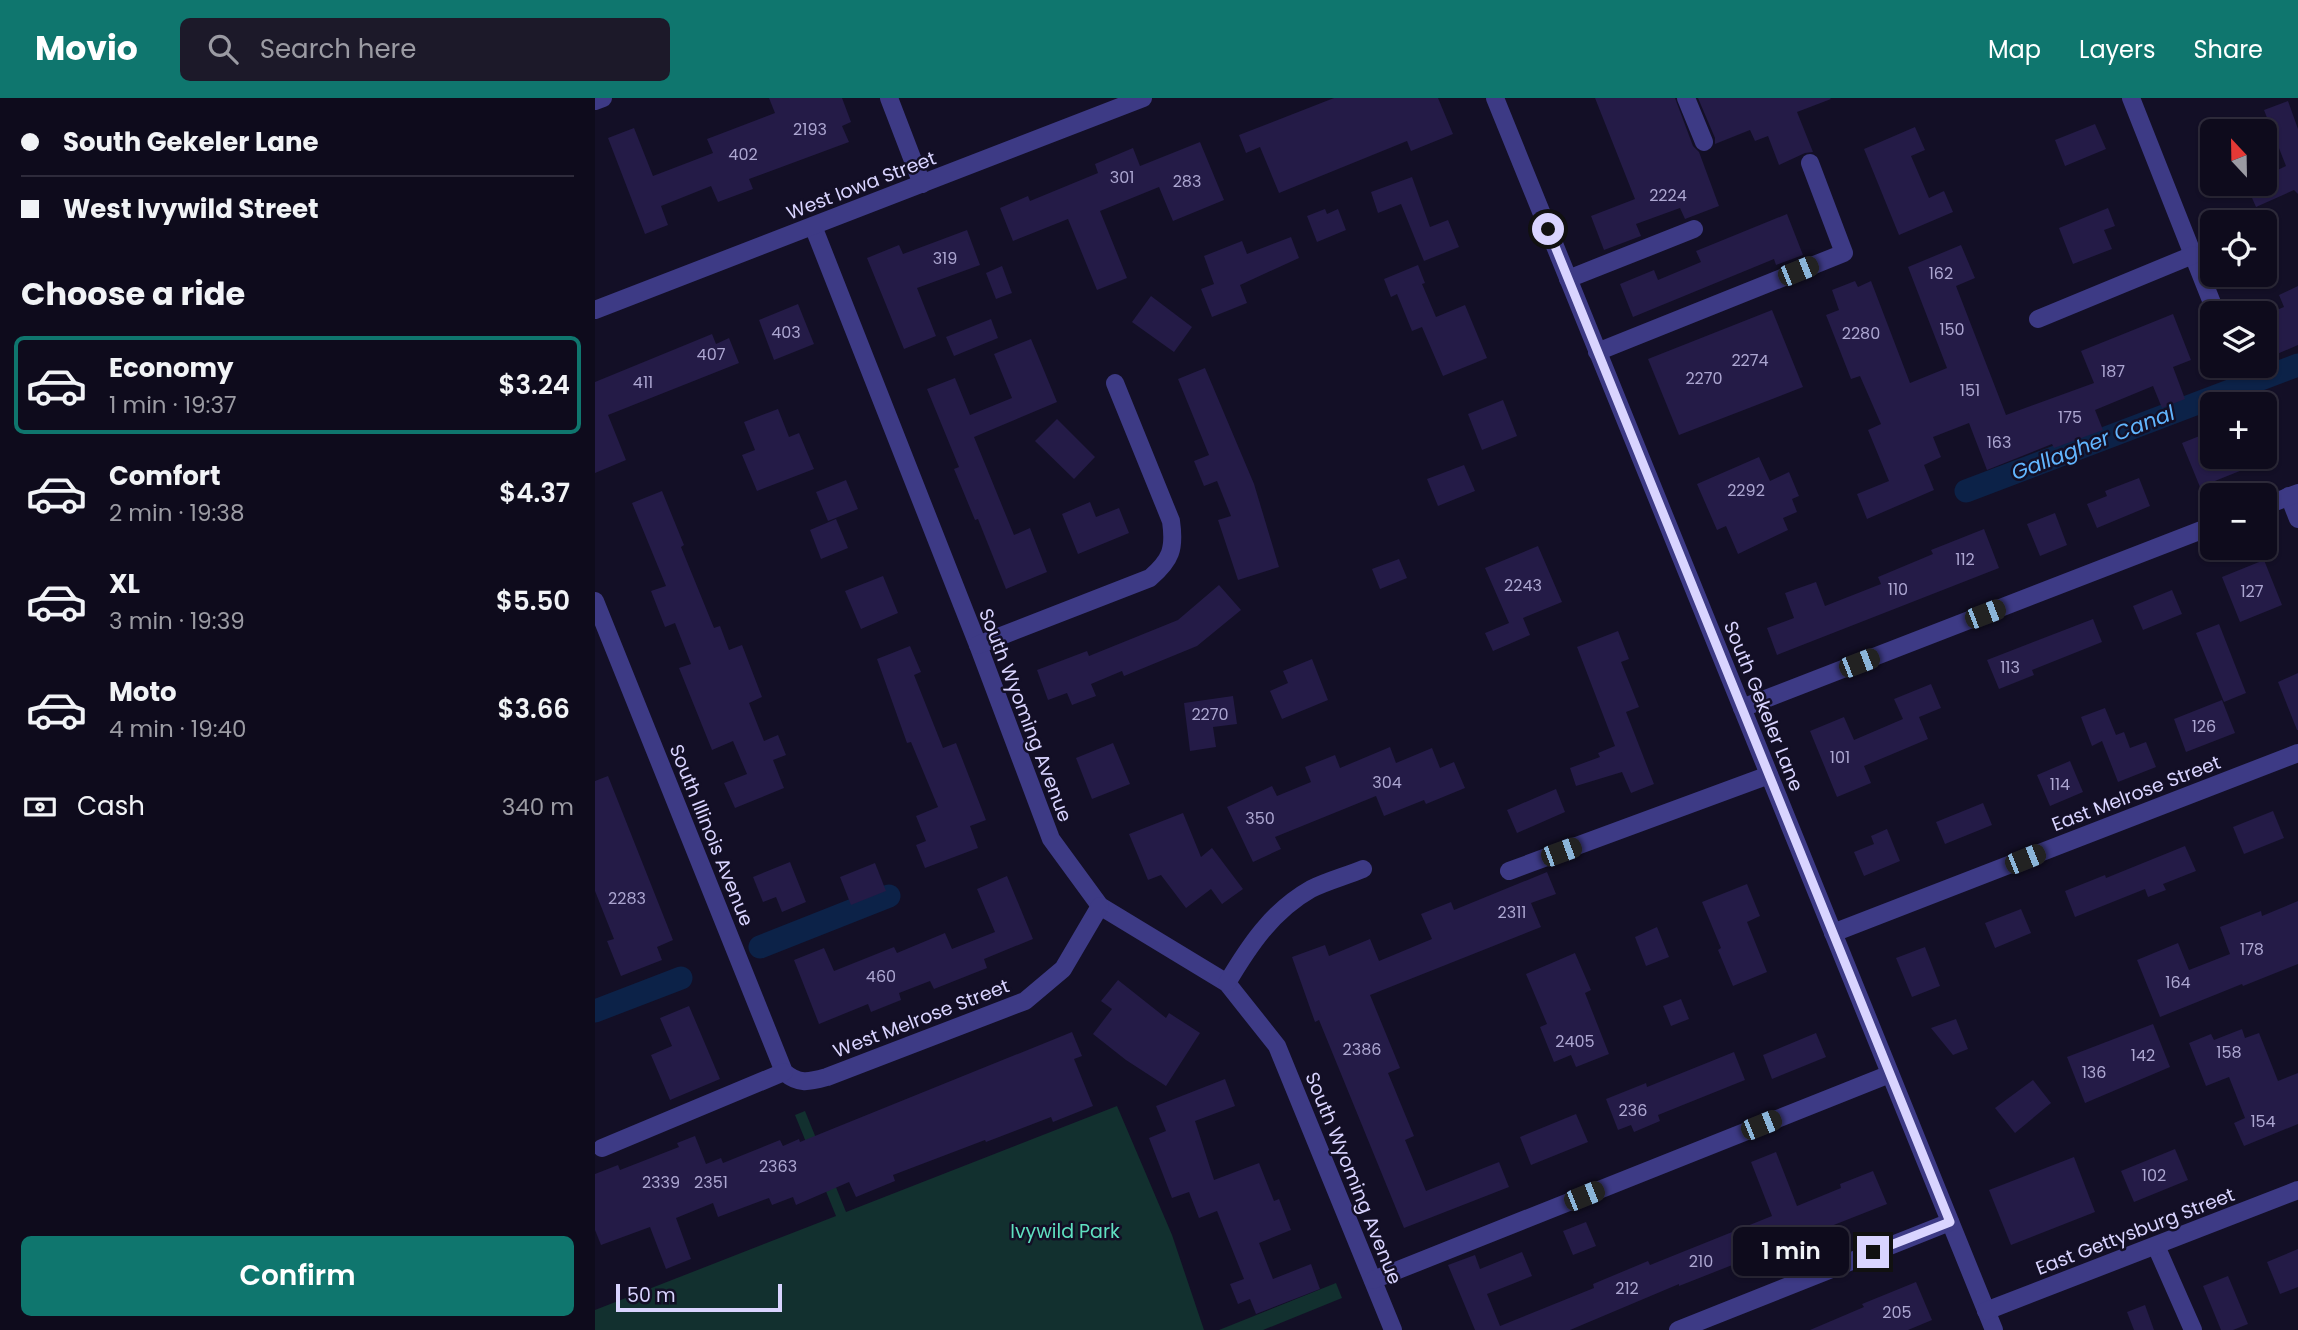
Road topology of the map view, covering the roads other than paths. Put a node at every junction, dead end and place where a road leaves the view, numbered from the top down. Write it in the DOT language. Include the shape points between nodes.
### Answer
graph roads {
  1 [pos="603,98"];
  2 [pos="889,98"];
  3 [pos="1143,98"];
  4 [pos="1686,98"];
  5 [pos="2131,98"];
  6 [pos="1500,100"];
  7 [pos="595,101"];
  8 [pos="1704,142"];
  9 [pos="1810,163"];
  10 [pos="922,184"];
  11 [pos="813,226"];
  12 [pos="1694,229"];
  13 [pos="2193,255"];
  14 [pos="1568,279"];
  15 [pos="2211,301"];
  16 [pos="595,310"];
  17 [pos="2038,319"];
  18 [pos="1597,352"];
  19 [pos="1115,383"];
  20 [pos="2293,494"];
  21 [pos="2298,519"];
  22 [pos="2200,531"];
  23 [pos="595,601"];
  24 [pos="978,645"];
  25 [pos="1742,708"];
  26 [pos="2298,753"];
  27 [pos="1769,775"];
  28 [pos="1363,869"];
  29 [pos="1509,871"];
  30 [pos="1100,906"];
  31 [pos="1833,933"];
  32 [pos="1227,983"];
  33 [pos="1890,1074"];
  34 [pos="789,1077"];
  35 [pos="602,1148"];
  36 [pos="2298,1190"];
  37 [pos="1950,1222"];
  38 [pos="2156,1246"];
  39 [pos="1373,1280"];
  40 [pos="1986,1311"];
  41 [pos="1393,1330"];
  42 [pos="1678,1330"];
  43 [pos="1994,1330"];
  44 [pos="2193,1330"];
  1 -- 7 [label="street"];
  2 -- 10 [label="street"];
  3 -- 10 [label="street, West Iowa Street"];
  4 -- 8 [label="street"];
  5 -- 13 [label="street"];
  6 -- 14 [label="street, South Gekeler Lane"];
  9 -- 18 [label="street" via="1844,253"];
  10 -- 11 [label="street, West Iowa Street"];
  11 -- 16 [label="street, West Iowa Street"];
  11 -- 24 [label="street, South Wyoming Avenue"];
  12 -- 14 [label="street"];
  13 -- 15 [label="street"];
  13 -- 17 [label="street"];
  14 -- 18 [label="street, South Gekeler Lane"];
  18 -- 25 [label="street, South Gekeler Lane"];
  19 -- 24 [label="street" via="1171,521 1171,554 1150,578"];
  20 -- 21 [label="street"];
  22 -- 25 [label="street"];
  23 -- 34 [label="street, South Illinois Avenue"];
  24 -- 30 [label="street, South Wyoming Avenue" via="1051,839"];
  25 -- 27 [label="street, South Gekeler Lane"];
  26 -- 31 [label="street, East Melrose Street"];
  27 -- 29 [label="street"];
  27 -- 31 [label="street, South Gekeler Lane"];
  28 -- 32 [label="street" via="1311,889 1279,911 1253,939"];
  30 -- 32 [label="street, South Wyoming Avenue"];
  30 -- 34 [label="street, West Melrose Street" via="1063,969 1025,1000 827,1077"];
  31 -- 33 [label="street, South Gekeler Lane"];
  32 -- 39 [label="street, South Wyoming Avenue" via="1277,1046"];
  33 -- 37 [label="street, South Gekeler Lane"];
  33 -- 39 [label="street"];
  34 -- 35 [label="street, West Melrose Street"];
  36 -- 38 [label="street, East Gettysburg Street"];
  37 -- 40 [label="street, South Gekeler Lane"];
  37 -- 42 [label="street"];
  38 -- 40 [label="street, East Gettysburg Street"];
  38 -- 44 [label="street"];
  39 -- 41 [label="street, South Wyoming Avenue"];
  40 -- 43 [label="street, South Gekeler Lane"];
}
